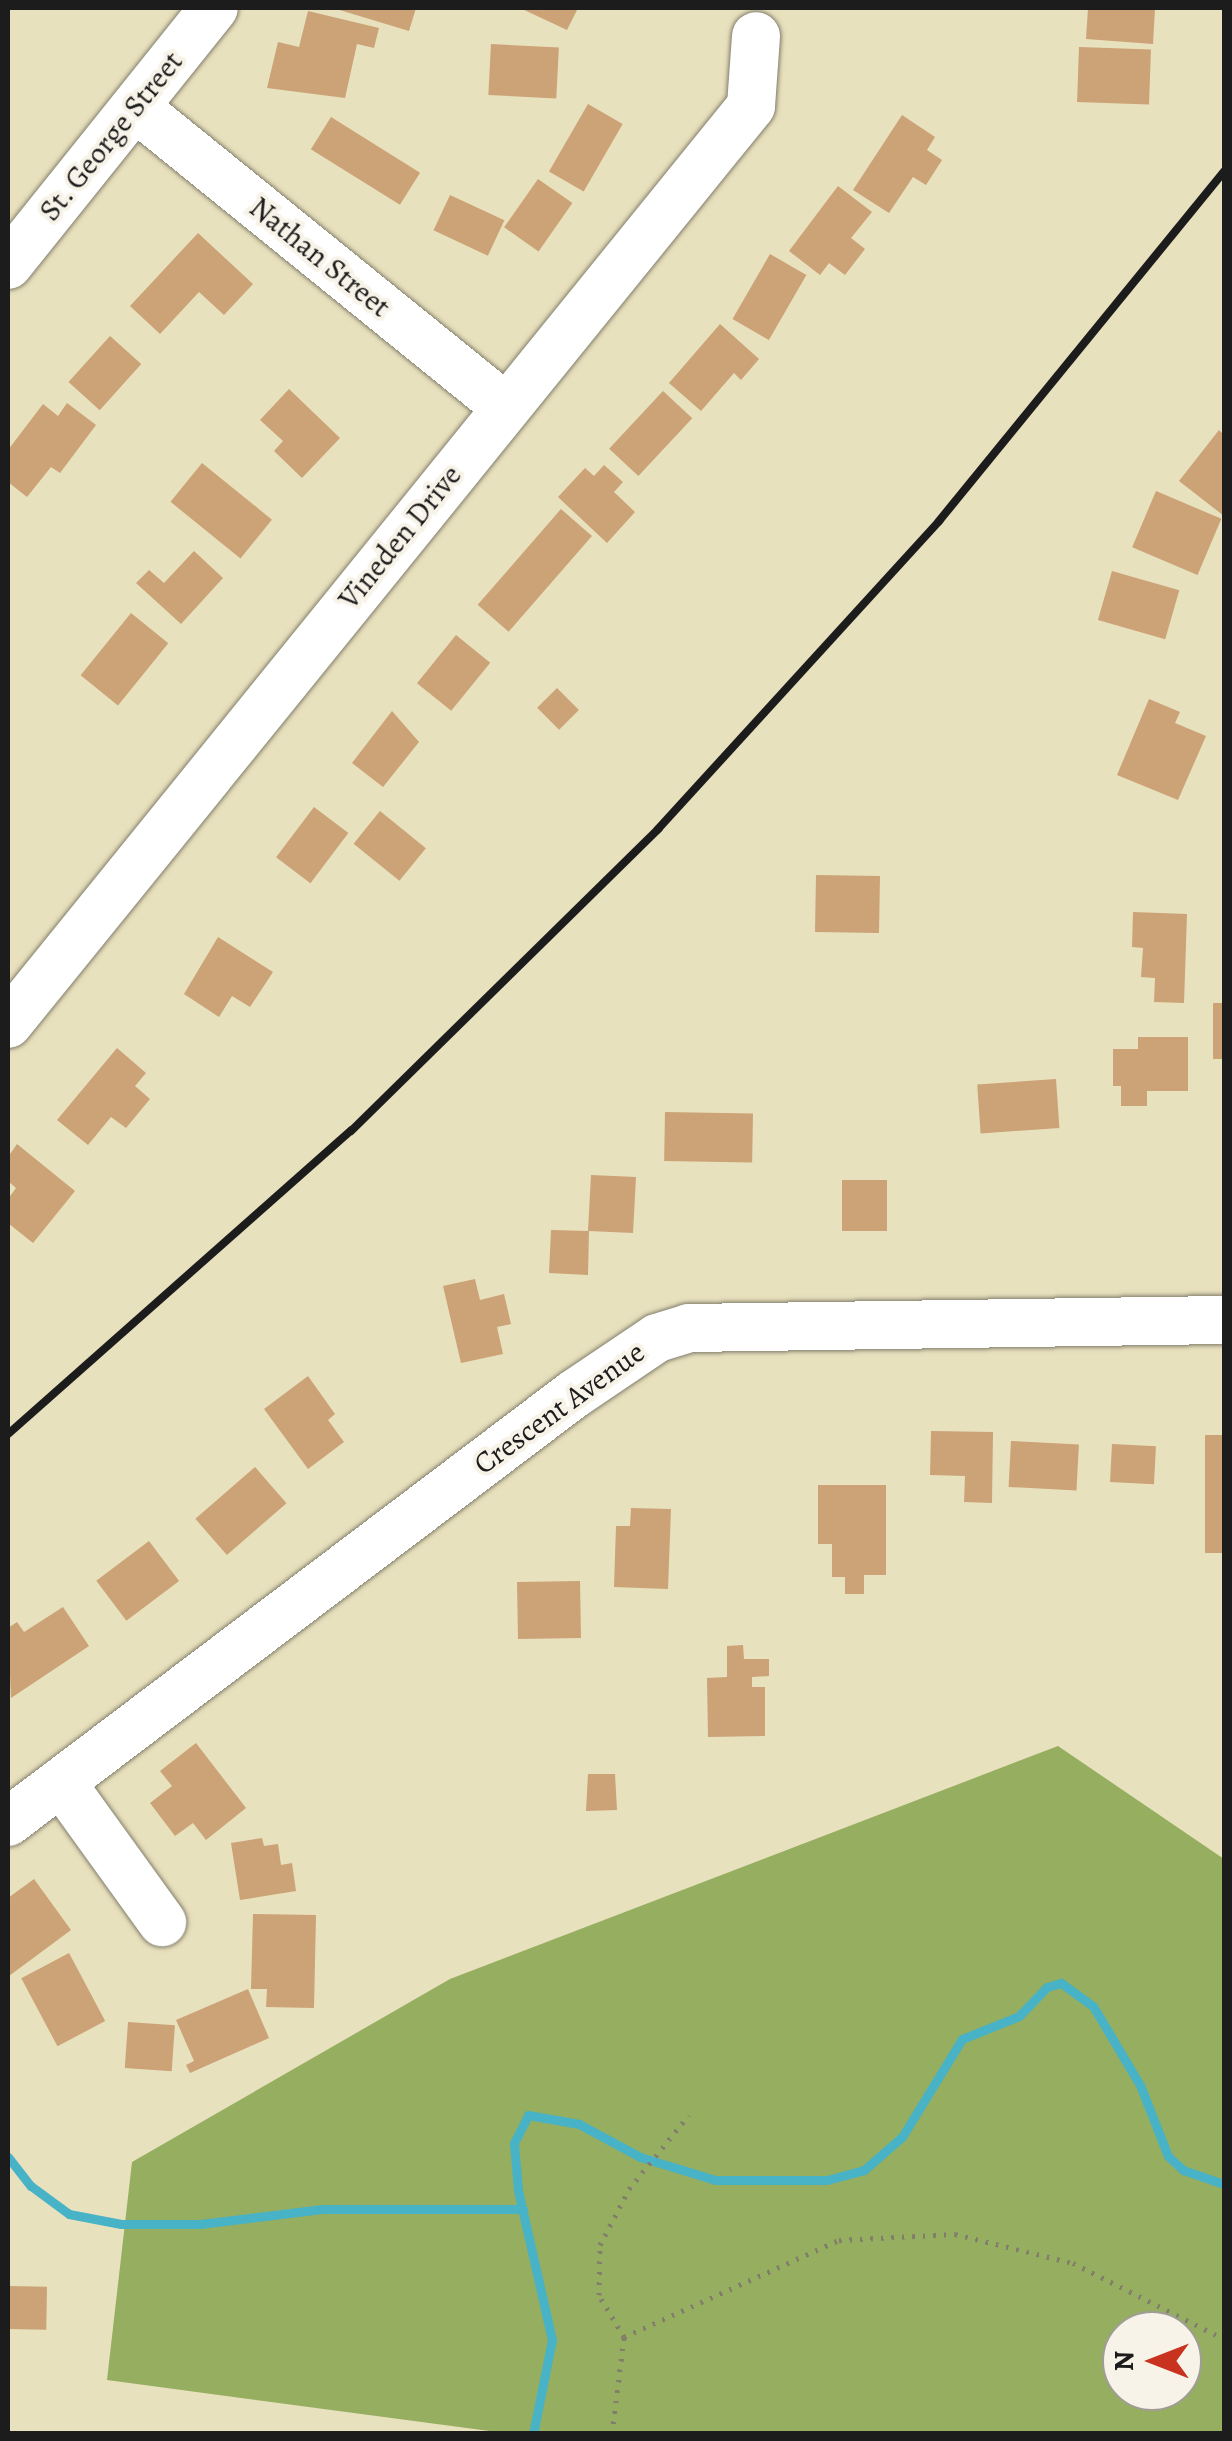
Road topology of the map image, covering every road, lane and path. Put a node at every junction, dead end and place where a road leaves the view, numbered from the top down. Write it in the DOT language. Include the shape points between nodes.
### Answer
graph roads {
  1 [pos="214,8"];
  2 [pos="756,36"];
  3 [pos="136,107"];
  4 [pos="8,265"];
  5 [pos="505,407"];
  6 [pos="8,1024"];
  7 [pos="1224,1320"];
  8 [pos="60,1782"];
  9 [pos="8,1822"];
  10 [pos="162,1922"];
  11 [pos="689,2115"];
  12 [pos="624,2337"];
  13 [pos="1224,2339"];
  14 [pos="612,2434"];
  1 -- 3 [label="street, St. George Street"];
  2 -- 5 [label="street, Vineden Drive" via="751,106"];
  3 -- 4 [label="street, St. George Street"];
  3 -- 5 [label="street, Nathan Street"];
  5 -- 6 [label="street, Vineden Drive"];
  7 -- 8 [label="street, Crescent Avenue" via="689,1328 657,1338"];
  8 -- 9 [label="street, Crescent Avenue"];
  8 -- 10 [label="street"];
  11 -- 12 [label="path" via="630,2189 600,2245 599,2296"];
  12 -- 13 [label="path" via="839,2240 955,2234 1073,2263"];
  12 -- 14 [label="path"];
}
